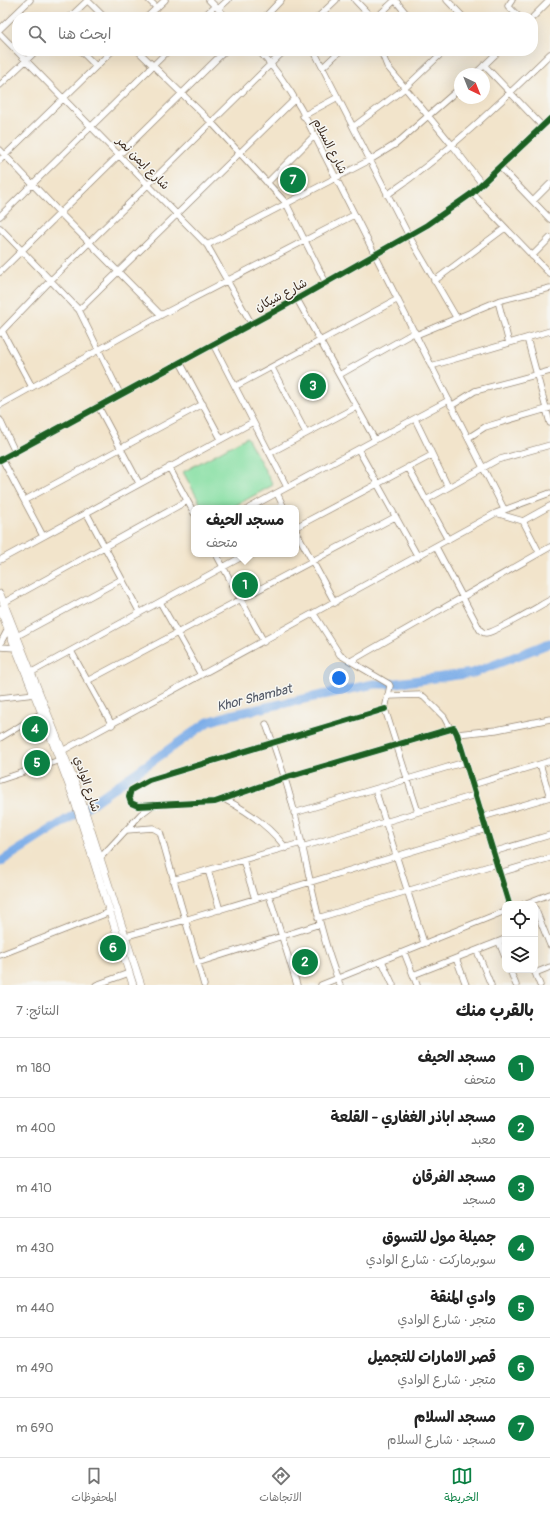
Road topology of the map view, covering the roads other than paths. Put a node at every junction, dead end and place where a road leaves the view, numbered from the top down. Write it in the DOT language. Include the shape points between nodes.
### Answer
graph roads {
  1 [pos="30,0"];
  2 [pos="87,0"];
  3 [pos="149,0"];
  4 [pos="165,0"];
  5 [pos="209,0"];
  6 [pos="228,0"];
  7 [pos="281,0"];
  8 [pos="336,0"];
  9 [pos="355,0"];
  10 [pos="395,0"];
  11 [pos="448,0"];
  12 [pos="512,0"];
  13 [pos="550,0"];
  14 [pos="216,7"];
  15 [pos="157,8"];
  16 [pos="18,12"];
  17 [pos="75,12"];
  18 [pos="99,12"];
  19 [pos="153,12"];
  20 [pos="210,12"];
  21 [pos="221,12"];
  22 [pos="270,12"];
  23 [pos="323,12"];
  24 [pos="366,12"];
  25 [pos="382,12"];
  26 [pos="405,12"];
  27 [pos="459,12"];
  28 [pos="514,12"];
  29 [pos="538,12"];
  30 [pos="12,17"];
  31 [pos="0,29"];
  32 [pos="0,34"];
  33 [pos="12,46"];
  34 [pos="550,54"];
  35 [pos="22,56"];
  36 [pos="30,56"];
  37 [pos="86,56"];
  38 [pos="107,56"];
  39 [pos="143,56"];
  40 [pos="163,56"];
  41 [pos="220,56"];
  42 [pos="264,56"];
  43 [pos="279,56"];
  44 [pos="317,56"];
  45 [pos="335,56"];
  46 [pos="383,56"];
  47 [pos="439,56"];
  48 [pos="493,56"];
  49 [pos="26,60"];
  50 [pos="271,64"];
  51 [pos="484,65"];
  52 [pos="96,66"];
  53 [pos="152,66"];
  54 [pos="323,67"];
  55 [pos="481,68"];
  56 [pos="0,85"];
  57 [pos="405,88"];
  58 [pos="511,93"];
  59 [pos="180,94"];
  60 [pos="454,94"];
  61 [pos="338,97"];
  62 [pos="63,98"];
  63 [pos="295,99"];
  64 [pos="303,116"];
  65 [pos="429,117"];
  66 [pos="550,118"];
  67 [pos="212,123"];
  68 [pos="91,126"];
  69 [pos="542,126"];
  70 [pos="353,127"];
  71 [pos="313,137"];
  72 [pos="454,146"];
  73 [pos="0,150"];
  74 [pos="239,154"];
  75 [pos="5,155"];
  76 [pos="119,155"];
  77 [pos="0,160"];
  78 [pos="370,160"];
  79 [pos="500,167"];
  80 [pos="335,179"];
  81 [pos="267,183"];
  82 [pos="33,184"];
  83 [pos="148,184"];
  84 [pos="482,184"];
  85 [pos="550,184"];
  86 [pos="472,193"];
  87 [pos="388,195"];
  88 [pos="533,201"];
  89 [pos="286,203"];
  90 [pos="60,213"];
  91 [pos="178,214"];
  92 [pos="354,215"];
  93 [pos="0,216"];
  94 [pos="550,219"];
  95 [pos="0,228"];
  96 [pos="505,228"];
  97 [pos="409,236"];
  98 [pos="550,238"];
  99 [pos="304,240"];
  100 [pos="89,242"];
  101 [pos="208,245"];
  102 [pos="22,252"];
  103 [pos="375,256"];
  104 [pos="532,256"];
  105 [pos="118,270"];
  106 [pos="0,272"];
  107 [pos="550,274"];
  108 [pos="50,281"];
  109 [pos="227,281"];
  110 [pos="434,281"];
  111 [pos="326,282"];
  112 [pos="550,288"];
  113 [pos="297,299"];
  114 [pos="398,299"];
  115 [pos="498,301"];
  116 [pos="78,310"];
  117 [pos="161,315"];
  118 [pos="456,317"];
  119 [pos="251,323"];
  120 [pos="550,331"];
  121 [pos="1,332"];
  122 [pos="415,333"];
  123 [pos="527,338"];
  124 [pos="320,342"];
  125 [pos="509,343"];
  126 [pos="213,344"];
  127 [pos="98,350"];
  128 [pos="180,362"];
  129 [pos="431,366"];
  130 [pos="272,368"];
  131 [pos="550,371"];
  132 [pos="537,374"];
  133 [pos="339,375"];
  134 [pos="236,386"];
  135 [pos="32,387"];
  136 [pos="120,394"];
  137 [pos="450,403"];
  138 [pos="203,404"];
  139 [pos="0,405"];
  140 [pos="98,406"];
  141 [pos="356,406"];
  142 [pos="548,408"];
  143 [pos="414,419"];
  144 [pos="0,420"];
  145 [pos="253,422"];
  146 [pos="550,423"];
  147 [pos="306,433"];
  148 [pos="468,438"];
  149 [pos="221,439"];
  150 [pos="375,440"];
  151 [pos="550,445"];
  152 [pos="121,448"];
  153 [pos="358,449"];
  154 [pos="14,452"];
  155 [pos="270,453"];
  156 [pos="432,455"];
  157 [pos="1,459"];
  158 [pos="169,467"];
  159 [pos="408,467"];
  160 [pos="483,469"];
  161 [pos="139,483"];
  162 [pos="377,484"];
  163 [pos="287,487"];
  164 [pos="448,487"];
  165 [pos="276,493"];
  166 [pos="550,494"];
  167 [pos="26,500"];
  168 [pos="426,500"];
  169 [pos="187,501"];
  170 [pos="254,505"];
  171 [pos="282,505"];
  172 [pos="550,506"];
  173 [pos="191,508"];
  174 [pos="504,509"];
  175 [pos="86,512"];
  176 [pos="496,513"];
  177 [pos="395,517"];
  178 [pos="523,521"];
  179 [pos="299,525"];
  180 [pos="43,536"];
  181 [pos="299,537"];
  182 [pos="448,540"];
  183 [pos="104,547"];
  184 [pos="436,547"];
  185 [pos="550,547"];
  186 [pos="539,552"];
  187 [pos="218,557"];
  188 [pos="241,557"];
  189 [pos="418,557"];
  190 [pos="0,560"];
  191 [pos="311,560"];
  192 [pos="223,567"];
  193 [pos="122,579"];
  194 [pos="0,594"];
  195 [pos="464,596"];
  196 [pos="241,599"];
  197 [pos="550,600"];
  198 [pos="160,602"];
  199 [pos="335,603"];
  200 [pos="2,606"];
  201 [pos="140,613"];
  202 [pos="314,614"];
  203 [pos="8,629"];
  204 [pos="178,633"];
  205 [pos="17,636"];
  206 [pos="264,642"];
  207 [pos="0,644"];
  208 [pos="0,647"];
  209 [pos="16,648"];
  210 [pos="71,651"];
  211 [pos="351,661"];
  212 [pos="32,672"];
  213 [pos="201,675"];
  214 [pos="87,681"];
  215 [pos="34,694"];
  216 [pos="389,696"];
  217 [pos="0,698"];
  218 [pos="385,709"];
  219 [pos="42,713"];
  220 [pos="550,719"];
  221 [pos="266,724"];
  222 [pos="112,725"];
  223 [pos="450,728"];
  224 [pos="457,734"];
  225 [pos="0,738"];
  226 [pos="274,744"];
  227 [pos="396,744"];
  228 [pos="64,750"];
  229 [pos="60,760"];
  230 [pos="550,761"];
  231 [pos="465,762"];
  232 [pos="540,764"];
  233 [pos="284,778"];
  234 [pos="0,780"];
  235 [pos="408,780"];
  236 [pos="472,785"];
  237 [pos="375,789"];
  238 [pos="76,795"];
  239 [pos="475,795"];
  240 [pos="550,797"];
  241 [pos="224,799"];
  242 [pos="154,805"];
  243 [pos="418,812"];
  244 [pos="294,813"];
  245 [pos="482,817"];
  246 [pos="85,821"];
  247 [pos="386,822"];
  248 [pos="486,829"];
  249 [pos="127,830"];
  250 [pos="550,835"];
  251 [pos="302,845"];
  252 [pos="286,848"];
  253 [pos="493,852"];
  254 [pos="396,856"];
  255 [pos="100,858"];
  256 [pos="550,858"];
  257 [pos="243,860"];
  258 [pos="496,864"];
  259 [pos="208,870"];
  260 [pos="499,873"];
  261 [pos="173,880"];
  262 [pos="309,883"];
  263 [pos="407,891"];
  264 [pos="550,894"];
  265 [pos="269,895"];
  266 [pos="255,899"];
  267 [pos="508,901"];
  268 [pos="535,901"];
  269 [pos="220,910"];
  270 [pos="110,912"];
  271 [pos="502,912"];
  272 [pos="538,915"];
  273 [pos="185,920"];
  274 [pos="319,921"];
  275 [pos="126,936"];
  276 [pos="282,936"];
  277 [pos="502,940"];
  278 [pos="499,942"];
  279 [pos="424,944"];
  280 [pos="550,945"];
  281 [pos="477,950"];
  282 [pos="502,950"];
  283 [pos="404,952"];
  284 [pos="0,955"];
  285 [pos="456,958"];
  286 [pos="382,961"];
  287 [pos="197,963"];
  288 [pos="550,967"];
  289 [pos="538,970"];
  290 [pos="129,973"];
  291 [pos="511,973"];
  292 [pos="536,973"];
  293 [pos="413,975"];
  294 [pos="337,979"];
  295 [pos="96,985"];
  296 [pos="133,985"];
  297 [pos="141,985"];
  298 [pos="204,985"];
  299 [pos="297,985"];
  300 [pos="321,985"];
  301 [pos="340,985"];
  302 [pos="392,985"];
  303 [pos="417,985"];
  304 [pos="466,985"];
  305 [pos="491,985"];
  306 [pos="516,985"];
  307 [pos="540,985"];
  1 -- 16 [label="street"];
  2 -- 17 [label="street"];
  2 -- 18 [label="street"];
  3 -- 15 [label="street"];
  4 -- 15 [label="street"];
  5 -- 14 [label="street"];
  6 -- 14 [label="street"];
  7 -- 22 [label="street"];
  8 -- 23 [label="street"];
  9 -- 24 [label="street"];
  10 -- 25 [label="street"];
  10 -- 26 [label="street"];
  11 -- 27 [label="street"];
  12 -- 28 [label="street" via="508,6"];
  13 -- 29 [label="street"];
  14 -- 20 [label="street"];
  14 -- 21 [label="street"];
  15 -- 19 [label="street"];
  30 -- 31 [label="street"];
  32 -- 33 [label="street, شارع ايمن نمر"];
  34 -- 58 [label="street"];
  35 -- 49 [label="street, شارع ايمن نمر"];
  36 -- 49 [label="street"];
  37 -- 52 [label="street"];
  38 -- 52 [label="street"];
  39 -- 53 [label="street"];
  40 -- 53 [label="street"];
  41 -- 59 [label="street"];
  42 -- 50 [label="street, شارع السلام"];
  43 -- 50 [label="street"];
  44 -- 54 [label="street"];
  45 -- 54 [label="street"];
  46 -- 57 [label="street" via="387,66"];
  47 -- 57 [label="street"];
  48 -- 51 [label="street"];
  49 -- 56 [label="street"];
  49 -- 62 [label="street, شارع ايمن نمر"];
  50 -- 63 [label="street, شارع السلام"];
  50 -- 67 [label="street"];
  51 -- 55 [label="street"];
  51 -- 58 [label="street"];
  52 -- 62 [label="street"];
  53 -- 59 [label="street"];
  53 -- 68 [label="street"];
  54 -- 61 [label="street"];
  57 -- 65 [label="street"];
  57 -- 70 [label="street"];
  58 -- 69 [label="street"];
  58 -- 72 [label="street"];
  59 -- 67 [label="street"];
  59 -- 76 [label="street"];
  60 -- 65 [label="street"];
  61 -- 64 [label="street"];
  61 -- 70 [label="street"];
  62 -- 68 [label="street, شارع ايمن نمر"];
  62 -- 75 [label="street"];
  63 -- 64 [label="street, شارع السلام"];
  63 -- 74 [label="street"];
  64 -- 71 [label="street, شارع السلام"];
  65 -- 72 [label="street"];
  65 -- 78 [label="street" via="396,144"];
  66 -- 69 [label="street, شارع شيكان"];
  67 -- 74 [label="street"];
  67 -- 83 [label="street"];
  68 -- 76 [label="street, شارع ايمن نمر"];
  68 -- 82 [label="street"];
  69 -- 79 [label="street, شارع شيكان"];
  70 -- 78 [label="street"];
  71 -- 80 [label="street, شارع السلام"];
  71 -- 81 [label="street"];
  72 -- 84 [label="street"];
  72 -- 87 [label="street"];
  73 -- 75 [label="street"];
  74 -- 81 [label="street"];
  74 -- 91 [label="street"];
  75 -- 77 [label="street"];
  75 -- 82 [label="street"];
  76 -- 83 [label="street, شارع ايمن نمر"];
  76 -- 90 [label="street"];
  78 -- 80 [label="street"];
  78 -- 87 [label="street"];
  79 -- 84 [label="street, شارع شيكان"];
  79 -- 88 [label="street"];
  80 -- 89 [label="street"];
  80 -- 92 [label="street, شارع السلام"];
  81 -- 89 [label="street"];
  82 -- 90 [label="street"];
  82 -- 93 [label="street"];
  83 -- 91 [label="street, شارع ايمن نمر"];
  83 -- 100 [label="street"];
  84 -- 86 [label="street, شارع شيكان"];
  85 -- 88 [label="street"];
  86 -- 96 [label="street"];
  86 -- 97 [label="street, شارع شيكان"];
  87 -- 97 [label="street"];
  88 -- 94 [label="street"];
  89 -- 99 [label="street"];
  89 -- 101 [label="street"];
  90 -- 100 [label="street"];
  90 -- 102 [label="street"];
  91 -- 101 [label="street, شارع ايمن نمر"];
  91 -- 105 [label="street"];
  92 -- 99 [label="street"];
  92 -- 103 [label="street, شارع السلام"];
  95 -- 102 [label="street"];
  96 -- 104 [label="street"];
  96 -- 110 [label="street"];
  97 -- 103 [label="street, شارع شيكان"];
  97 -- 110 [label="street"];
  98 -- 104 [label="street"];
  99 -- 109 [label="street"];
  99 -- 111 [label="street"];
  100 -- 105 [label="street"];
  100 -- 108 [label="street"];
  101 -- 109 [label="street, شارع ايمن نمر"];
  102 -- 106 [label="street"];
  102 -- 108 [label="street"];
  103 -- 111 [label="street, شارع شيكان"];
  103 -- 114 [label="street, شارع السلام"];
  104 -- 107 [label="street"];
  105 -- 116 [label="street"];
  105 -- 117 [label="street"];
  108 -- 116 [label="street"];
  108 -- 121 [label="street"];
  109 -- 117 [label="street"];
  109 -- 119 [label="street, شارع ايمن نمر"];
  110 -- 118 [label="street"];
  111 -- 113 [label="street, شارع شيكان"];
  112 -- 115 [label="street"];
  113 -- 119 [label="street, شارع شيكان"];
  113 -- 124 [label="street"];
  114 -- 122 [label="street, شارع السلام"];
  114 -- 124 [label="street"];
  115 -- 118 [label="street"];
  115 -- 125 [label="street"];
  116 -- 127 [label="street"];
  117 -- 127 [label="street"];
  118 -- 122 [label="street"];
  119 -- 126 [label="street, شارع شيكان"];
  120 -- 123 [label="street"];
  121 -- 135 [label="street"];
  122 -- 129 [label="street, شارع السلام"];
  122 -- 133 [label="street"];
  123 -- 125 [label="street"];
  123 -- 132 [label="street"];
  124 -- 130 [label="street"];
  124 -- 133 [label="street"];
  125 -- 129 [label="street"];
  126 -- 128 [label="street, شارع شيكان"];
  126 -- 134 [label="street"];
  127 -- 135 [label="street"];
  127 -- 136 [label="street"];
  128 -- 136 [label="street, شارع شيكان"];
  128 -- 138 [label="street"];
  129 -- 137 [label="street, شارع السلام"];
  130 -- 134 [label="street"];
  130 -- 147 [label="street"];
  131 -- 132 [label="street"];
  132 -- 137 [label="street" via="475,391"];
  132 -- 142 [label="street"];
  133 -- 141 [label="street"];
  134 -- 145 [label="street"];
  135 -- 139 [label="street"];
  136 -- 140 [label="street, شارع شيكان"];
  137 -- 143 [label="street"];
  137 -- 148 [label="street, شارع السلام"];
  138 -- 149 [label="street"];
  138 -- 152 [label="street"];
  140 -- 152 [label="street"];
  140 -- 154 [label="street, شارع شيكان"];
  141 -- 147 [label="street"];
  141 -- 150 [label="street"];
  142 -- 146 [label="street"];
  142 -- 148 [label="street" via="485,427"];
  143 -- 150 [label="street"];
  143 -- 156 [label="street"];
  144 -- 154 [label="street"];
  145 -- 149 [label="street"];
  145 -- 155 [label="street"];
  147 -- 155 [label="street"];
  148 -- 160 [label="street, شارع السلام"];
  149 -- 158 [label="street"];
  150 -- 153 [label="street"];
  151 -- 160 [label="street" via="501,458"];
  152 -- 161 [label="street"];
  152 -- 167 [label="street"];
  153 -- 162 [label="street"];
  153 -- 163 [label="street"];
  154 -- 157 [label="street, شارع شيكان"];
  155 -- 163 [label="street"];
  156 -- 159 [label="street"];
  156 -- 164 [label="street"];
  157 -- 167 [label="street"];
  158 -- 161 [label="street"];
  158 -- 169 [label="street"];
  159 -- 162 [label="street"];
  159 -- 168 [label="street"];
  160 -- 164 [label="street"];
  160 -- 174 [label="street, شارع السلام"];
  161 -- 175 [label="street"];
  162 -- 177 [label="street"];
  162 -- 179 [label="street"];
  163 -- 165 [label="street"];
  164 -- 168 [label="street"];
  165 -- 170 [label="street"];
  165 -- 171 [label="street"];
  166 -- 174 [label="street"];
  167 -- 180 [label="street"];
  168 -- 182 [label="street"];
  169 -- 173 [label="street"];
  169 -- 183 [label="street"];
  172 -- 178 [label="street"];
  174 -- 176 [label="street"];
  175 -- 180 [label="street"];
  175 -- 183 [label="street"];
  176 -- 178 [label="street"];
  176 -- 182 [label="street"];
  177 -- 189 [label="street"];
  177 -- 191 [label="street"];
  178 -- 186 [label="street"];
  180 -- 190 [label="street"];
  181 -- 191 [label="street"];
  182 -- 184 [label="street"];
  183 -- 193 [label="street"];
  183 -- 200 [label="street"];
  184 -- 189 [label="street"];
  184 -- 195 [label="street"];
  185 -- 186 [label="street"];
  186 -- 195 [label="street"];
  187 -- 192 [label="street"];
  188 -- 192 [label="street"];
  189 -- 199 [label="street"];
  191 -- 196 [label="street"];
  191 -- 199 [label="street"];
  192 -- 196 [label="street"];
  192 -- 198 [label="street"];
  193 -- 201 [label="street"];
  193 -- 205 [label="street"];
  194 -- 200 [label="main road, شارع الوادي"];
  195 -- 197 [label="street" via="480,630 487,633"];
  195 -- 211 [label="street"];
  196 -- 204 [label="street"];
  196 -- 206 [label="street"];
  198 -- 201 [label="street"];
  198 -- 204 [label="street"];
  199 -- 202 [label="street"];
  200 -- 203 [label="main road, شارع الوادي"];
  200 -- 205 [label="main road, شارع الوادي"];
  201 -- 210 [label="street"];
  202 -- 206 [label="street"];
  202 -- 211 [label="street" via="340,655"];
  203 -- 207 [label="street"];
  203 -- 209 [label="main road, شارع الوادي"];
  204 -- 213 [label="street"];
  204 -- 214 [label="street"];
  205 -- 212 [label="main road, شارع الوادي"];
  206 -- 213 [label="street"];
  208 -- 209 [label="street"];
  209 -- 215 [label="main road, شارع الوادي"];
  210 -- 212 [label="street"];
  210 -- 214 [label="street"];
  211 -- 216 [label="street" via="389,684"];
  212 -- 228 [label="main road, شارع الوادي"];
  213 -- 222 [label="street"];
  214 -- 222 [label="street"];
  215 -- 217 [label="street"];
  215 -- 219 [label="main road, شارع الوادي"];
  216 -- 218 [label="street"];
  216 -- 223 [label="street" via="420,695 444,717"];
  218 -- 226 [label="street"];
  218 -- 227 [label="street"];
  219 -- 225 [label="street"];
  219 -- 229 [label="main road, شارع الوادي"];
  220 -- 224 [label="street" via="496,730"];
  221 -- 226 [label="street"];
  222 -- 228 [label="street"];
  223 -- 224 [label="street" via="454,728"];
  223 -- 227 [label="street"];
  224 -- 231 [label="street"];
  226 -- 233 [label="street"];
  226 -- 242 [label="street" via="149,780 131,790 131,803 138,806"];
  227 -- 233 [label="street"];
  227 -- 235 [label="street"];
  228 -- 238 [label="main road, شارع الوادي"];
  229 -- 234 [label="street"];
  229 -- 238 [label="main road, شارع الوادي"];
  230 -- 232 [label="street"];
  231 -- 235 [label="street"];
  231 -- 236 [label="street"];
  232 -- 236 [label="street"];
  232 -- 240 [label="street"];
  233 -- 241 [label="street"];
  233 -- 244 [label="street"];
  235 -- 237 [label="street"];
  235 -- 243 [label="street"];
  236 -- 239 [label="street"];
  237 -- 244 [label="street"];
  237 -- 247 [label="street"];
  238 -- 246 [label="main road, شارع الوادي"];
  239 -- 243 [label="street"];
  239 -- 245 [label="street"];
  240 -- 245 [label="street"];
  241 -- 242 [label="street" via="203,804"];
  241 -- 252 [label="street" via="253,816 275,834"];
  242 -- 249 [label="street" via="140,814"];
  243 -- 247 [label="street"];
  244 -- 251 [label="street"];
  245 -- 248 [label="street"];
  246 -- 255 [label="main road, شارع الوادي"];
  246 -- 270 [label="main road, شارع الوادي"];
  247 -- 251 [label="street"];
  247 -- 254 [label="street"];
  248 -- 253 [label="street"];
  248 -- 254 [label="street"];
  249 -- 255 [label="street"];
  249 -- 261 [label="street" via="158,829"];
  250 -- 253 [label="street"];
  251 -- 252 [label="street"];
  251 -- 262 [label="street"];
  252 -- 257 [label="street"];
  253 -- 258 [label="street"];
  254 -- 262 [label="street"];
  254 -- 263 [label="street"];
  255 -- 275 [label="main road, شارع الوادي"];
  256 -- 260 [label="street"];
  257 -- 259 [label="street"];
  257 -- 266 [label="street"];
  258 -- 260 [label="street"];
  258 -- 263 [label="street"];
  259 -- 261 [label="street"];
  259 -- 269 [label="street"];
  260 -- 267 [label="street"];
  261 -- 273 [label="street"];
  262 -- 265 [label="street"];
  262 -- 274 [label="street"];
  263 -- 274 [label="street"];
  263 -- 279 [label="street"];
  264 -- 268 [label="street"];
  265 -- 266 [label="street"];
  265 -- 276 [label="street"];
  266 -- 269 [label="street"];
  269 -- 273 [label="street"];
  270 -- 284 [label="street"];
  270 -- 290 [label="main road, شارع الوادي"];
  271 -- 279 [label="street"];
  272 -- 280 [label="street"];
  273 -- 275 [label="street"];
  273 -- 287 [label="street"];
  274 -- 276 [label="street"];
  274 -- 294 [label="street"];
  275 -- 297 [label="main road, شارع الوادي"];
  276 -- 287 [label="street"];
  276 -- 299 [label="street"];
  277 -- 278 [label="street"];
  278 -- 281 [label="street"];
  278 -- 282 [label="street"];
  279 -- 283 [label="street"];
  281 -- 285 [label="street"];
  281 -- 305 [label="street"];
  283 -- 286 [label="street"];
  283 -- 293 [label="street"];
  285 -- 293 [label="street"];
  285 -- 304 [label="street"];
  286 -- 294 [label="street"];
  286 -- 302 [label="street"];
  287 -- 298 [label="street"];
  288 -- 289 [label="street"];
  290 -- 295 [label="street"];
  290 -- 296 [label="main road, شارع الوادي"];
  291 -- 306 [label="street"];
  292 -- 307 [label="street"];
  293 -- 303 [label="street"];
  294 -- 300 [label="street"];
  294 -- 301 [label="street"];
}
